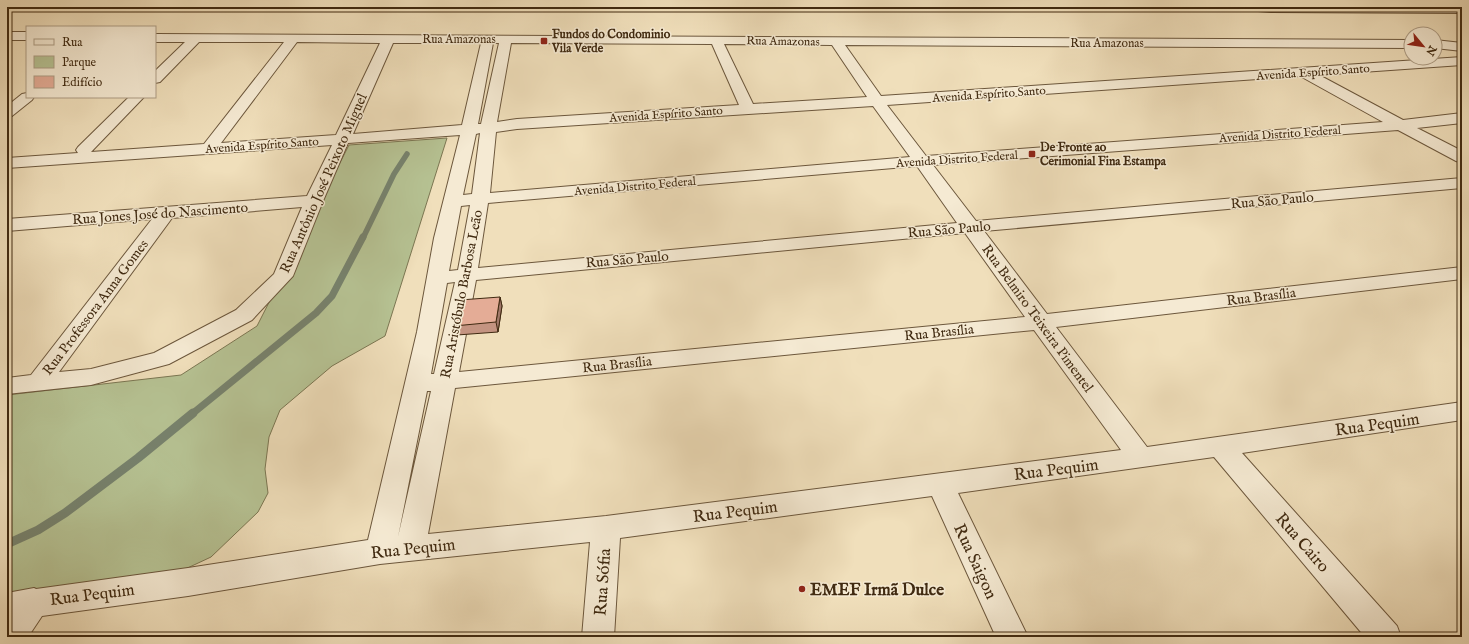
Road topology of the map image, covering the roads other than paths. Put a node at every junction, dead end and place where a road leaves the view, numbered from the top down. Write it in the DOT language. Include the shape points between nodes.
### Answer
graph roads {
  1 [pos="881,7"];
  2 [pos="1245,7"];
  3 [pos="988,8"];
  4 [pos="1462,10"];
  5 [pos="992,20"];
  6 [pos="1002,31"];
  7 [pos="7,36"];
  8 [pos="26,36"];
  9 [pos="156,38"];
  10 [pos="196,38"];
  11 [pos="294,38"];
  12 [pos="388,39"];
  13 [pos="497,39"];
  14 [pos="716,40"];
  15 [pos="836,42"];
  16 [pos="1011,42"];
  17 [pos="1253,43"];
  18 [pos="1403,44"];
  19 [pos="1443,45"];
  20 [pos="1462,46"];
  21 [pos="1462,61"];
  22 [pos="1304,73"];
  23 [pos="156,78"];
  24 [pos="26,98"];
  25 [pos="136,98"];
  26 [pos="877,101"];
  27 [pos="1462,108"];
  28 [pos="748,109"];
  29 [pos="7,113"];
  30 [pos="1380,114"];
  31 [pos="1462,118"];
  32 [pos="1399,125"];
  33 [pos="479,126"];
  34 [pos="345,135"];
  35 [pos="212,144"];
  36 [pos="84,150"];
  37 [pos="7,156"];
  38 [pos="918,156"];
  39 [pos="1462,158"];
  40 [pos="7,163"];
  41 [pos="1462,183"];
  42 [pos="481,193"];
  43 [pos="455,195"];
  44 [pos="314,202"];
  45 [pos="166,213"];
  46 [pos="9,227"];
  47 [pos="971,227"];
  48 [pos="1462,273"];
  49 [pos="467,274"];
  50 [pos="437,278"];
  51 [pos="1040,322"];
  52 [pos="445,381"];
  53 [pos="39,382"];
  54 [pos="416,384"];
  55 [pos="7,386"];
  56 [pos="1462,412"];
  57 [pos="1221,447"];
  58 [pos="1140,458"];
  59 [pos="940,484"];
  60 [pos="606,528"];
  61 [pos="410,548"];
  62 [pos="380,551"];
  63 [pos="20,604"];
  64 [pos="9,637"];
  65 [pos="598,637"];
  66 [pos="1012,637"];
  67 [pos="1384,637"];
  1 -- 3 [label="street"];
  2 -- 4 [label="street" via="1271,10"];
  3 -- 5 [label="street"];
  6 -- 16 [label="street"];
  7 -- 8 [label="street"];
  9 -- 10 [label="street, Rua Amazonas"];
  10 -- 11 [label="street, Rua Amazonas"];
  10 -- 23 [label="street"];
  11 -- 12 [label="street, Rua Amazonas"];
  11 -- 35 [label="street"];
  12 -- 13 [label="street, Rua Amazonas"];
  12 -- 34 [label="street, Rua Antônio José Peixoto Miguel"];
  13 -- 14 [label="street, Rua Amazonas"];
  13 -- 33 [label="street"];
  14 -- 15 [label="street, Rua Amazonas"];
  14 -- 28 [label="street"];
  15 -- 16 [label="street, Rua Amazonas"];
  15 -- 26 [label="street, Rua Belmiro Teixeira Pimentel"];
  16 -- 17 [label="street, Rua Amazonas"];
  17 -- 18 [label="street, Rua Amazonas"];
  17 -- 22 [label="street"];
  19 -- 20 [label="street"];
  21 -- 22 [label="street, Avenida Espírito Santo"];
  22 -- 26 [label="street, Avenida Espírito Santo"];
  22 -- 30 [label="street"];
  24 -- 29 [label="street"];
  25 -- 36 [label="street"];
  26 -- 28 [label="street, Avenida Espírito Santo"];
  26 -- 38 [label="street, Rua Belmiro Teixeira Pimentel"];
  27 -- 30 [label="street, Avenida Distrito Federal"];
  28 -- 33 [label="street, Avenida Espírito Santo"];
  30 -- 32 [label="street"];
  30 -- 38 [label="street, Avenida Distrito Federal"];
  31 -- 32 [label="street, Avenida Distrito Federal"];
  32 -- 38 [label="street, Avenida Distrito Federal"];
  32 -- 39 [label="street"];
  33 -- 34 [label="street, Avenida Espírito Santo"];
  33 -- 42 [label="street, Rua Aristóbulo Barbosa Leão"];
  33 -- 43 [label="street"];
  34 -- 35 [label="street, Avenida Espírito Santo"];
  34 -- 44 [label="street, Rua Antônio José Peixoto Miguel"];
  35 -- 36 [label="street, Avenida Espírito Santo"];
  35 -- 40 [label="street, Avenida Espírito Santo"];
  36 -- 37 [label="street, Avenida Espírito Santo"];
  38 -- 42 [label="street, Avenida Distrito Federal"];
  38 -- 47 [label="street, Rua Belmiro Teixeira Pimentel"];
  41 -- 47 [label="street, Rua São Paulo"];
  42 -- 43 [label="street, Avenida Distrito Federal"];
  42 -- 49 [label="street, Rua Aristóbulo Barbosa Leão"];
  43 -- 50 [label="street"];
  44 -- 45 [label="street, Rua Jones José do Nascimento"];
  44 -- 53 [label="street, Rua Antônio José Peixoto Miguel" via="283,276 244,315 160,359 91,377"];
  45 -- 46 [label="street, Rua Jones José do Nascimento"];
  45 -- 53 [label="street, Rua Professora Anna Gomes"];
  47 -- 49 [label="street, Rua São Paulo"];
  47 -- 51 [label="street, Rua Belmiro Teixeira Pimentel"];
  48 -- 51 [label="street, Rua Brasília"];
  49 -- 50 [label="street, Rua São Paulo"];
  49 -- 52 [label="street, Rua Aristóbulo Barbosa Leão"];
  50 -- 54 [label="street"];
  51 -- 52 [label="street, Rua Brasília"];
  51 -- 58 [label="street, Rua Belmiro Teixeira Pimentel"];
  52 -- 54 [label="street, Rua Brasília"];
  52 -- 61 [label="street, Rua Aristóbulo Barbosa Leão"];
  53 -- 55 [label="street, Rua Antônio José Peixoto Miguel"];
  54 -- 62 [label="street"];
  56 -- 57 [label="street, Rua Pequim"];
  57 -- 58 [label="street, Rua Pequim"];
  57 -- 67 [label="street, Rua Cairo"];
  58 -- 59 [label="street, Rua Pequim"];
  59 -- 60 [label="street, Rua Pequim"];
  59 -- 66 [label="street, Rua Saigon"];
  60 -- 61 [label="street, Rua Pequim"];
  60 -- 65 [label="street, Rua Sófia"];
  61 -- 62 [label="street, Rua Pequim"];
  62 -- 63 [label="street, Rua Pequim" via="188,582"];
  63 -- 64 [label="street"];
}
